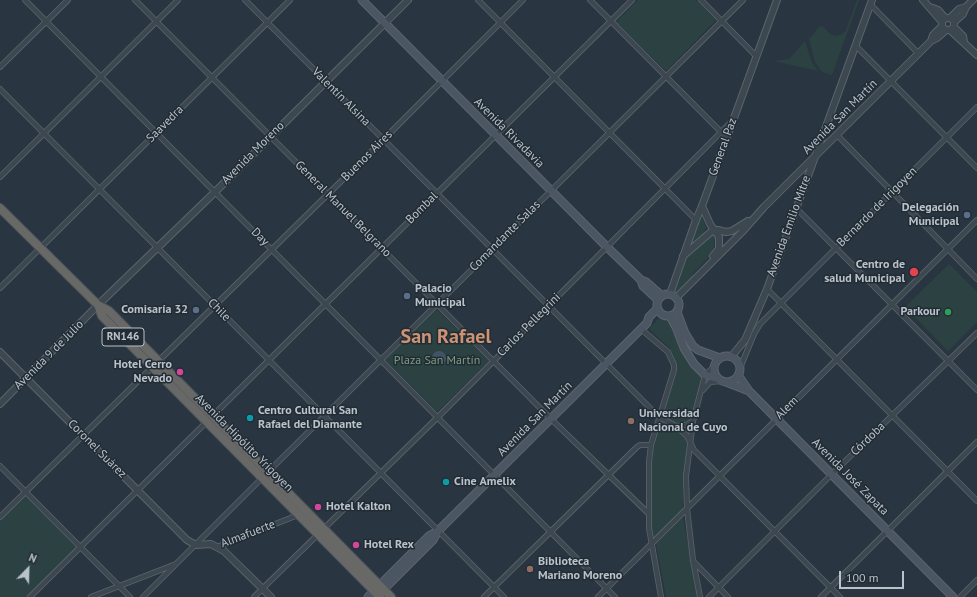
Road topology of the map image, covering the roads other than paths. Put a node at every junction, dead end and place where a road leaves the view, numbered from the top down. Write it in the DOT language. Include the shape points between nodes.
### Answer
graph roads {
  1 [pos="25,0"];
  2 [pos="68,0"];
  3 [pos="135,0"];
  4 [pos="178,0"];
  5 [pos="245,0"];
  6 [pos="290,0"];
  7 [pos="362,0"];
  8 [pos="408,0"];
  9 [pos="478,0"];
  10 [pos="523,0"];
  11 [pos="590,0"];
  12 [pos="632,0"];
  13 [pos="702,0"];
  14 [pos="743,0"];
  15 [pos="777,0"];
  16 [pos="922,0"];
  17 [pos="972,0"];
  18 [pos="871,2"];
  19 [pos="156,21"];
  20 [pos="611,21"];
  21 [pos="722,21"];
  22 [pos="46,22"];
  23 [pos="267,22"];
  24 [pos="385,23"];
  25 [pos="500,23"];
  26 [pos="948,24"];
  27 [pos="855,45"];
  28 [pos="919,54"];
  29 [pos="977,55"];
  30 [pos="756,56"];
  31 [pos="0,67"];
  32 [pos="666,76"];
  33 [pos="101,77"];
  34 [pos="212,77"];
  35 [pos="554,77"];
  36 [pos="443,81"];
  37 [pos="891,81"];
  38 [pos="326,82"];
  39 [pos="0,89"];
  40 [pos="977,107"];
  41 [pos="733,120"];
  42 [pos="609,132"];
  43 [pos="721,132"];
  44 [pos="44,133"];
  45 [pos="156,133"];
  46 [pos="496,135"];
  47 [pos="837,135"];
  48 [pos="271,136"];
  49 [pos="947,137"];
  50 [pos="726,138"];
  51 [pos="384,139"];
  52 [pos="814,157"];
  53 [pos="977,168"];
  54 [pos="0,177"];
  55 [pos="665,188"];
  56 [pos="100,189"];
  57 [pos="551,190"];
  58 [pos="214,192"];
  59 [pos="892,192"];
  60 [pos="437,193"];
  61 [pos="328,194"];
  62 [pos="702,206"];
  63 [pos="764,207"];
  64 [pos="1,208"];
  65 [pos="796,208"];
  66 [pos="696,220"];
  67 [pos="977,220"];
  68 [pos="715,230"];
  69 [pos="607,247"];
  70 [pos="41,248"];
  71 [pos="157,248"];
  72 [pos="382,248"];
  73 [pos="836,248"];
  74 [pos="272,249"];
  75 [pos="492,249"];
  76 [pos="948,249"];
  77 [pos="682,257"];
  78 [pos="696,279"];
  79 [pos="977,279"];
  80 [pos="0,288"];
  81 [pos="766,289"];
  82 [pos="673,296"];
  83 [pos="660,298"];
  84 [pos="780,303"];
  85 [pos="326,304"];
  86 [pos="437,304"];
  87 [pos="892,304"];
  88 [pos="98,305"];
  89 [pos="214,305"];
  90 [pos="548,306"];
  91 [pos="659,311"];
  92 [pos="674,314"];
  93 [pos="641,329"];
  94 [pos="977,333"];
  95 [pos="0,352"];
  96 [pos="732,357"];
  97 [pos="720,358"];
  98 [pos="380,360"];
  99 [pos="836,360"];
  100 [pos="269,361"];
  101 [pos="494,361"];
  102 [pos="948,362"];
  103 [pos="155,364"];
  104 [pos="606,364"];
  105 [pos="714,367"];
  106 [pos="739,371"];
  107 [pos="706,375"];
  108 [pos="26,378"];
  109 [pos="723,381"];
  110 [pos="977,390"];
  111 [pos="749,391"];
  112 [pos="701,393"];
  113 [pos="0,404"];
  114 [pos="324,416"];
  115 [pos="892,416"];
  116 [pos="438,417"];
  117 [pos="659,417"];
  118 [pos="210,419"];
  119 [pos="551,419"];
  120 [pos="777,419"];
  121 [pos="693,421"];
  122 [pos="676,426"];
  123 [pos="83,436"];
  124 [pos="690,442"];
  125 [pos="977,442"];
  126 [pos="651,445"];
  127 [pos="0,466"];
  128 [pos="947,471"];
  129 [pos="381,473"];
  130 [pos="608,474"];
  131 [pos="832,474"];
  132 [pos="265,475"];
  133 [pos="495,475"];
  134 [pos="720,475"];
  135 [pos="138,490"];
  136 [pos="26,492"];
  137 [pos="977,501"];
  138 [pos="686,509"];
  139 [pos="648,513"];
  140 [pos="298,515"];
  141 [pos="0,517"];
  142 [pos="320,531"];
  143 [pos="438,531"];
  144 [pos="774,531"];
  145 [pos="887,531"];
  146 [pos="551,532"];
  147 [pos="651,544"];
  148 [pos="196,545"];
  149 [pos="217,546"];
  150 [pos="81,547"];
  151 [pos="693,560"];
  152 [pos="178,563"];
  153 [pos="977,580"];
  154 [pos="119,586"];
  155 [pos="494,587"];
  156 [pos="718,587"];
  157 [pos="830,587"];
  158 [pos="606,588"];
  159 [pos="263,589"];
  160 [pos="377,593"];
  161 [pos="30,597"];
  162 [pos="91,597"];
  163 [pos="130,597"];
  164 [pos="143,597"];
  165 [pos="254,597"];
  166 [pos="271,597"];
  167 [pos="391,597"];
  168 [pos="484,597"];
  169 [pos="504,597"];
  170 [pos="598,597"];
  171 [pos="615,597"];
  172 [pos="661,597"];
  173 [pos="700,597"];
  174 [pos="708,597"];
  175 [pos="728,597"];
  176 [pos="821,597"];
  177 [pos="840,597"];
  178 [pos="953,597"];
  179 [pos="960,597"];
  1 -- 22 [label="street, Day"];
  2 -- 22 [label="street"];
  3 -- 19 [label="street, General Manuel Belgrano"];
  4 -- 19 [label="street"];
  5 -- 23 [label="street, Valentín Alsina"];
  6 -- 23 [label="street, Saavedra"];
  7 -- 24 [label="main road, Avenida Rivadavia"];
  8 -- 24 [label="street, Avenida Moreno"];
  9 -- 25 [label="street"];
  10 -- 25 [label="street, Buenos Aires"];
  11 -- 20 [label="street"];
  12 -- 20 [label="street, Bombal"];
  13 -- 21 [label="street"];
  14 -- 21 [label="street, Comandante Salas"];
  15 -- 30 [label="street, General Paz"];
  16 -- 26 [label="street" via="934,14"];
  17 -- 26 [label="street, Avenida San Martín" via="966,7 959,9"];
  18 -- 27 [label="street, Avenida Emilio Mitre"];
  18 -- 28 [label="street"];
  19 -- 33 [label="street"];
  19 -- 34 [label="street, General Manuel Belgrano"];
  20 -- 32 [label="street"];
  20 -- 35 [label="street, Bombal"];
  21 -- 30 [label="street"];
  21 -- 32 [label="street, Comandante Salas"];
  22 -- 31 [label="street"];
  22 -- 33 [label="street, Day"];
  23 -- 34 [label="street, Saavedra"];
  23 -- 38 [label="street, Valentín Alsina"];
  24 -- 36 [label="main road, Avenida Rivadavia"];
  24 -- 38 [label="street, Avenida Moreno"];
  25 -- 35 [label="street"];
  25 -- 36 [label="street, Buenos Aires"];
  26 -- 28 [label="street, Avenida San Martín"];
  26 -- 29 [label="street" via="963,36 964,42"];
  27 -- 37 [label="street"];
  27 -- 52 [label="street, Avenida Emilio Mitre"];
  28 -- 37 [label="street, Avenida San Martín"];
  30 -- 41 [label="street, General Paz"];
  32 -- 42 [label="street, Comandante Salas"];
  32 -- 43 [label="street"];
  33 -- 44 [label="street"];
  33 -- 45 [label="street, Day"];
  34 -- 45 [label="street, Saavedra"];
  34 -- 48 [label="street, General Manuel Belgrano"];
  35 -- 42 [label="street"];
  35 -- 46 [label="street, Bombal"];
  36 -- 46 [label="main road, Avenida Rivadavia"];
  36 -- 51 [label="street, Buenos Aires"];
  37 -- 47 [label="street, Avenida San Martín"];
  37 -- 49 [label="street"];
  38 -- 48 [label="street, Avenida Moreno"];
  38 -- 51 [label="street, Valentín Alsina"];
  39 -- 44 [label="street, Chile"];
  40 -- 49 [label="street, Bernardo de Irigoyen"];
  41 -- 43 [label="street, Carlos Pellegrini"];
  41 -- 50 [label="street, General Paz"];
  42 -- 55 [label="street"];
  42 -- 57 [label="street, Comandante Salas"];
  43 -- 50 [label="street"];
  43 -- 55 [label="street, Carlos Pellegrini"];
  44 -- 54 [label="street"];
  44 -- 56 [label="street, Chile"];
  45 -- 56 [label="street, Saavedra"];
  45 -- 58 [label="street, Day"];
  46 -- 57 [label="main road, Avenida Rivadavia"];
  46 -- 60 [label="street, Bombal"];
  47 -- 52 [label="street, Avenida San Martín"];
  47 -- 59 [label="street"];
  48 -- 58 [label="street, Avenida Moreno"];
  48 -- 61 [label="street, General Manuel Belgrano"];
  49 -- 53 [label="street"];
  49 -- 59 [label="street, Bernardo de Irigoyen"];
  50 -- 62 [label="street, General Paz"];
  51 -- 60 [label="street, Valentín Alsina"];
  51 -- 61 [label="street, Buenos Aires"];
  52 -- 63 [label="street, Avenida San Martín"];
  52 -- 65 [label="street, Avenida Emilio Mitre"];
  55 -- 66 [label="street"];
  55 -- 69 [label="street, Carlos Pellegrini"];
  56 -- 70 [label="street, Saavedra"];
  56 -- 71 [label="street, Chile"];
  57 -- 69 [label="main road, Avenida Rivadavia"];
  57 -- 75 [label="street, Comandante Salas"];
  58 -- 71 [label="street, Avenida Moreno"];
  58 -- 74 [label="street, Day"];
  59 -- 73 [label="street, Bernardo de Irigoyen"];
  59 -- 76 [label="street"];
  60 -- 72 [label="street, Bombal"];
  60 -- 75 [label="street, Valentín Alsina"];
  61 -- 72 [label="street, General Manuel Belgrano"];
  61 -- 74 [label="street, Buenos Aires"];
  62 -- 66 [label="street, General Paz"];
  62 -- 68 [label="street"];
  63 -- 68 [label="street, Avenida San Martín" via="745,224 732,231"];
  63 -- 78 [label="street, Avenida San Martín"];
  64 -- 70 [label="highway, Avenida Hipólito Yrigoyen / RN146"];
  65 -- 73 [label="street"];
  65 -- 81 [label="street, Avenida Emilio Mitre"];
  66 -- 77 [label="street, General Paz"];
  67 -- 76 [label="street, Alem"];
  68 -- 77 [label="street"];
  68 -- 78 [label="street" via="719,237 719,249 698,272"];
  69 -- 83 [label="main road, Avenida Rivadavia" via="641,280 642,286"];
  69 -- 90 [label="street, Carlos Pellegrini"];
  70 -- 80 [label="street, Saavedra"];
  70 -- 88 [label="highway, Avenida Hipólito Yrigoyen / RN146"];
  71 -- 88 [label="street, Avenida Moreno"];
  71 -- 89 [label="street, Chile"];
  72 -- 85 [label="street, Bombal"];
  72 -- 86 [label="street, General Manuel Belgrano"];
  73 -- 84 [label="street, Bernardo de Irigoyen"];
  73 -- 87 [label="street"];
  74 -- 85 [label="street, Day"];
  74 -- 89 [label="street, Buenos Aires"];
  75 -- 86 [label="street, Comandante Salas"];
  75 -- 90 [label="street, Valentín Alsina"];
  76 -- 79 [label="street"];
  76 -- 87 [label="street, Alem"];
  77 -- 82 [label="street, General Paz"];
  78 -- 82 [label="street, Avenida San Martín"];
  81 -- 84 [label="street"];
  81 -- 96 [label="street, Avenida Emilio Mitre" via="745,340"];
  82 -- 83 [label="main road"];
  82 -- 92 [label="main road" via="679,305"];
  83 -- 91 [label="main road"];
  84 -- 99 [label="street"];
  84 -- 106 [label="street, Bernardo de Irigoyen" via="756,329"];
  85 -- 98 [label="street, Day"];
  85 -- 100 [label="street, Bombal"];
  86 -- 98 [label="street, Comandante Salas"];
  86 -- 101 [label="street, General Manuel Belgrano"];
  87 -- 99 [label="street, Alem"];
  87 -- 102 [label="street"];
  88 -- 103 [label="highway, Avenida Hipólito Yrigoyen / RN146" via="109,311"];
  88 -- 108 [label="street, Avenida 9 de Julio"];
  89 -- 100 [label="street, Chile"];
  89 -- 103 [label="street, Buenos Aires"];
  90 -- 101 [label="street, Carlos Pellegrini"];
  90 -- 104 [label="street, Valentín Alsina"];
  91 -- 92 [label="main road" via="667,316"];
  91 -- 93 [label="main road, Avenida San Martín" via="649,317"];
  92 -- 97 [label="main road" via="693,346"];
  92 -- 107 [label="main road, Avenida José Zapata" via="689,356"];
  93 -- 104 [label="main road, Avenida San Martín"];
  93 -- 117 [label="street" via="668,352 674,364"];
  94 -- 102 [label="street, Córdoba"];
  95 -- 108 [label="street, Coronel Suárez"];
  96 -- 97 [label="main road"];
  96 -- 106 [label="main road" via="737,361"];
  97 -- 105 [label="main road"];
  98 -- 114 [label="street, Comandante Salas"];
  98 -- 116 [label="street, Day"];
  99 -- 115 [label="street"];
  99 -- 120 [label="street, Alem"];
  100 -- 114 [label="street, Chile"];
  100 -- 118 [label="street, Bombal"];
  101 -- 116 [label="street, Carlos Pellegrini"];
  101 -- 119 [label="street, General Manuel Belgrano"];
  102 -- 110 [label="street"];
  102 -- 115 [label="street, Córdoba"];
  103 -- 118 [label="highway, Avenida Hipólito Yrigoyen / RN146"];
  103 -- 123 [label="street, Buenos Aires"];
  104 -- 117 [label="street, Valentín Alsina"];
  104 -- 119 [label="main road, Avenida San Martín"];
  105 -- 107 [label="street"];
  105 -- 109 [label="main road" via="715,374"];
  106 -- 109 [label="main road" via="733,380"];
  106 -- 111 [label="main road"];
  107 -- 109 [label="main road, Avenida José Zapata"];
  107 -- 112 [label="street"];
  108 -- 113 [label="street, Avenida 9 de Julio"];
  108 -- 123 [label="street, Coronel Suárez"];
  109 -- 111 [label="main road, Avenida José Zapata"];
  109 -- 112 [label="street" via="710,382"];
  111 -- 120 [label="main road, Avenida José Zapata"];
  112 -- 121 [label="street"];
  114 -- 129 [label="street, Chile"];
  114 -- 132 [label="street, Comandante Salas"];
  115 -- 128 [label="street"];
  115 -- 131 [label="street, Córdoba"];
  116 -- 129 [label="street, Carlos Pellegrini"];
  116 -- 133 [label="street, Day"];
  117 -- 122 [label="street, Valentín Alsina"];
  117 -- 126 [label="street"];
  118 -- 132 [label="highway, Avenida Hipólito Yrigoyen / RN146"];
  118 -- 135 [label="street, Bombal"];
  119 -- 130 [label="street, General Manuel Belgrano"];
  119 -- 133 [label="main road, Avenida San Martín"];
  120 -- 131 [label="main road, Avenida José Zapata"];
  120 -- 134 [label="street, Alem"];
  121 -- 122 [label="street"];
  121 -- 124 [label="street"];
  122 -- 124 [label="street, Valentín Alsina"];
  123 -- 135 [label="street, Coronel Suárez"];
  123 -- 136 [label="street, Buenos Aires"];
  124 -- 134 [label="street, Valentín Alsina" via="694,450"];
  124 -- 138 [label="street"];
  125 -- 128 [label="street"];
  126 -- 130 [label="street" via="637,447"];
  126 -- 139 [label="street"];
  127 -- 136 [label="street"];
  128 -- 137 [label="street"];
  128 -- 145 [label="street"];
  129 -- 142 [label="street, Carlos Pellegrini"];
  129 -- 143 [label="street, Chile"];
  130 -- 139 [label="street, General Manuel Belgrano"];
  130 -- 146 [label="street"];
  131 -- 144 [label="street, Córdoba"];
  131 -- 145 [label="main road, Avenida José Zapata"];
  132 -- 140 [label="highway, Avenida Hipólito Yrigoyen / RN146"];
  132 -- 142 [label="highway, Avenida Hipólito Yrigoyen / RN146"];
  132 -- 148 [label="street, Comandante Salas"];
  133 -- 143 [label="main road, Avenida San Martín"];
  133 -- 146 [label="street, Day"];
  134 -- 138 [label="street, Alem"];
  134 -- 144 [label="street, Valentín Alsina"];
  135 -- 148 [label="street, Coronel Suárez" via="187,540"];
  135 -- 150 [label="street, Bombal"];
  136 -- 141 [label="street, Buenos Aires"];
  136 -- 150 [label="street"];
  138 -- 147 [label="street, Alem"];
  138 -- 151 [label="street"];
  139 -- 147 [label="street"];
  140 -- 142 [label="highway, Avenida Hipólito Yrigoyen / RN146"];
  140 -- 149 [label="street, Almafuerte"];
  142 -- 159 [label="street, Carlos Pellegrini"];
  142 -- 160 [label="highway, Avenida Hipólito Yrigoyen / RN146"];
  143 -- 155 [label="street, Chile"];
  143 -- 160 [label="main road, Avenida San Martín" via="433,540"];
  144 -- 156 [label="street, Córdoba"];
  144 -- 157 [label="street, Valentín Alsina"];
  145 -- 157 [label="street"];
  145 -- 178 [label="main road, Avenida José Zapata"];
  146 -- 155 [label="street"];
  146 -- 158 [label="street, Day"];
  147 -- 158 [label="street, Alem"];
  147 -- 172 [label="street"];
  148 -- 149 [label="street, Almafuerte"];
  148 -- 152 [label="street, Comandante Salas"];
  149 -- 159 [label="street"];
  150 -- 154 [label="street"];
  150 -- 161 [label="street, Bombal"];
  151 -- 156 [label="street"];
  151 -- 173 [label="street"];
  152 -- 154 [label="street"];
  152 -- 164 [label="street, Comandante Salas"];
  153 -- 179 [label="street"];
  154 -- 162 [label="street"];
  154 -- 163 [label="street"];
  155 -- 168 [label="street"];
  155 -- 169 [label="street, Chile"];
  156 -- 174 [label="street, Córdoba"];
  156 -- 175 [label="street"];
  157 -- 176 [label="street"];
  157 -- 177 [label="street, Valentín Alsina"];
  158 -- 170 [label="street, Alem"];
  158 -- 171 [label="street, Day"];
  159 -- 165 [label="street, Carlos Pellegrini"];
  159 -- 166 [label="street"];
  160 -- 167 [label="highway, RN146"];
}
